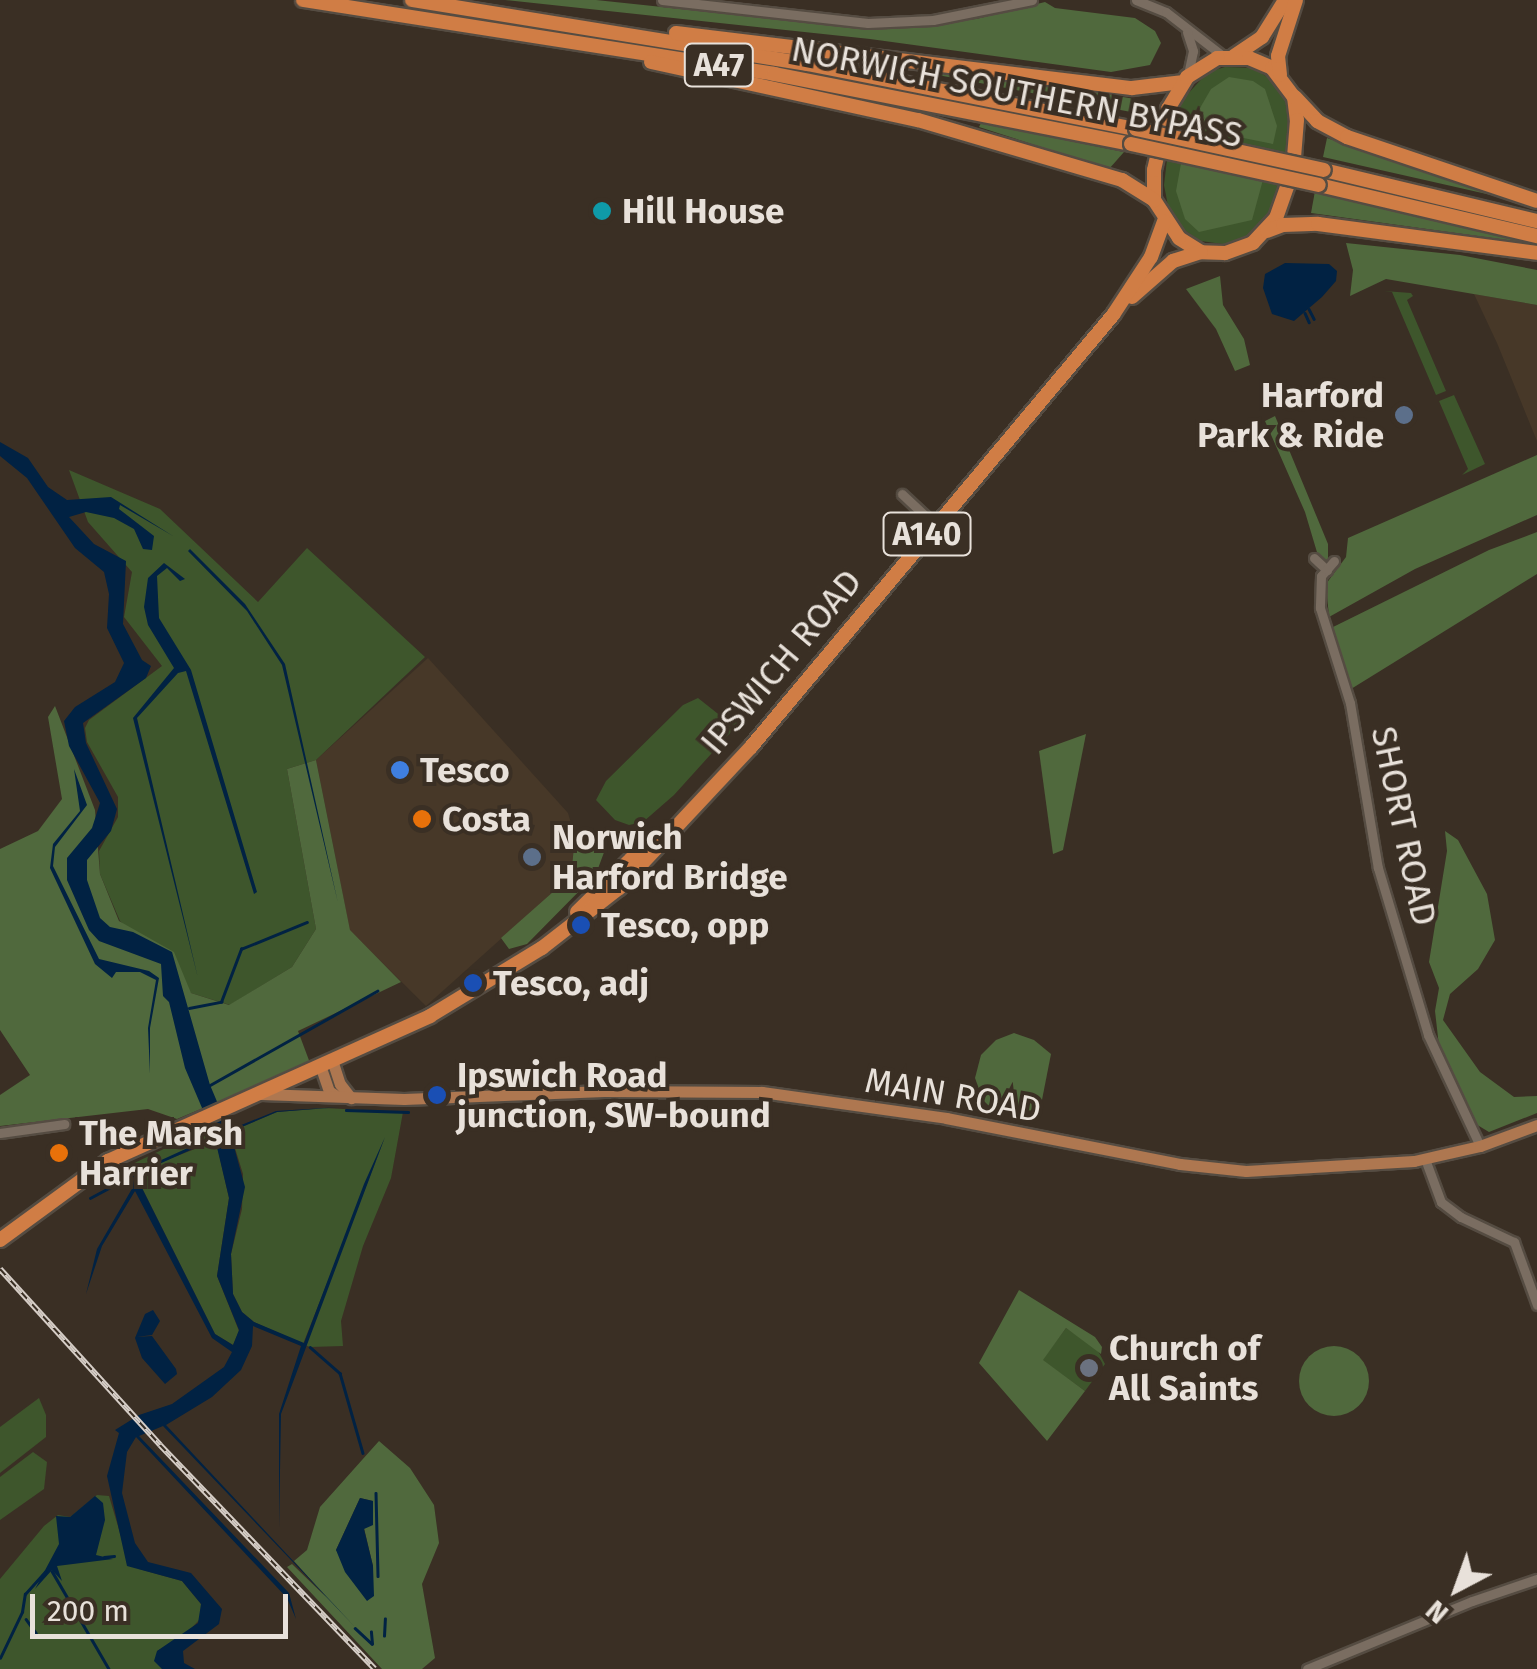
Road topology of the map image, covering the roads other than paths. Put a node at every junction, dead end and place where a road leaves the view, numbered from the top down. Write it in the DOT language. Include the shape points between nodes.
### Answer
graph roads {
  1 [pos="303,0"];
  2 [pos="662,0"];
  3 [pos="1032,0"];
  4 [pos="1136,0"];
  5 [pos="1284,0"];
  6 [pos="1296,0"];
  7 [pos="412,8"];
  8 [pos="477,9"];
  9 [pos="1184,26"];
  10 [pos="1229,57"];
  11 [pos="1280,76"];
  12 [pos="1184,80"];
  13 [pos="1294,96"];
  14 [pos="1134,136"];
  15 [pos="1322,178"];
  16 [pos="1154,200"];
  17 [pos="1537,200"];
  18 [pos="1164,221"];
  19 [pos="1537,221"];
  20 [pos="1266,232"];
  21 [pos="1537,236"];
  22 [pos="1201,252"];
  23 [pos="1537,253"];
  24 [pos="1113,314"];
  25 [pos="902,494"];
  26 [pos="934,525"];
  27 [pos="1314,558"];
  28 [pos="327,1065"];
  29 [pos="261,1094"];
  30 [pos="345,1097"];
  31 [pos="64,1124"];
  32 [pos="1537,1125"];
  33 [pos="0,1132"];
  34 [pos="1480,1146"];
  35 [pos="1425,1159"];
  36 [pos="2,1238"];
  37 [pos="1537,1305"];
  38 [pos="1537,1579"];
  39 [pos="1307,1669"];
  1 -- 7 [label="highway, NORWICH SOUTHERN BYPASS / A47"];
  2 -- 3 [label="street" via="868,23 932,20"];
  4 -- 9 [label="street"];
  5 -- 10 [label="highway" via="1262,37"];
  6 -- 11 [label="highway" via="1278,56"];
  7 -- 8 [label="highway, NORWICH SOUTHERN BYPASS / A47"];
  7 -- 14 [label="highway, NORWICH SOUTHERN BYPASS / A47"];
  7 -- 16 [label="highway, A47" via="918,120 1122,180"];
  8 -- 12 [label="highway, A47" via="1132,88"];
  8 -- 14 [label="highway, NORWICH SOUTHERN BYPASS / A47" via="826,68"];
  9 -- 10 [label="street"];
  9 -- 12 [label="street" via="1193,51"];
  10 -- 11 [label="highway" via="1258,60"];
  10 -- 12 [label="highway" via="1206,62"];
  11 -- 13 [label="highway"];
  12 -- 16 [label="highway" via="1160,137"];
  13 -- 17 [label="highway" via="1347,138"];
  13 -- 20 [label="highway" via="1298,148"];
  14 -- 15 [label="highway, NORWICH SOUTHERN BYPASS / A47, bridge"];
  15 -- 19 [label="highway, NORWICH SOUTHERN BYPASS / A47"];
  15 -- 21 [label="highway, NORWICH SOUTHERN BYPASS / A47"];
  16 -- 18 [label="highway"];
  18 -- 22 [label="highway"];
  18 -- 24 [label="highway, IPSWICH ROAD / A140" via="1151,257"];
  20 -- 22 [label="highway" via="1240,249"];
  20 -- 23 [label="highway" via="1318,224"];
  22 -- 24 [label="highway, IPSWICH ROAD / A140" via="1173,260"];
  24 -- 26 [label="highway, IPSWICH ROAD / A140"];
  25 -- 26 [label="street"];
  26 -- 28 [label="highway, IPSWICH ROAD / A140" via="751,746 542,948 430,1016"];
  27 -- 34 [label="street, SHORT ROAD" via="1330,565 1318,587 1320,608 1350,703 1378,868 1428,1035"];
  28 -- 29 [label="highway, IPSWICH ROAD / A140"];
  28 -- 30 [label="main road"];
  29 -- 30 [label="main road, MAIN ROAD"];
  29 -- 36 [label="highway, IPSWICH ROAD / A140" via="94,1170"];
  30 -- 35 [label="main road, MAIN ROAD" via="762,1092 946,1118 1180,1164 1274,1171"];
  31 -- 33 [label="street"];
  32 -- 34 [label="main road, MAIN ROAD"];
  34 -- 35 [label="main road, MAIN ROAD"];
  35 -- 37 [label="street" via="1441,1202 1514,1242"];
  38 -- 39 [label="street"];
}
